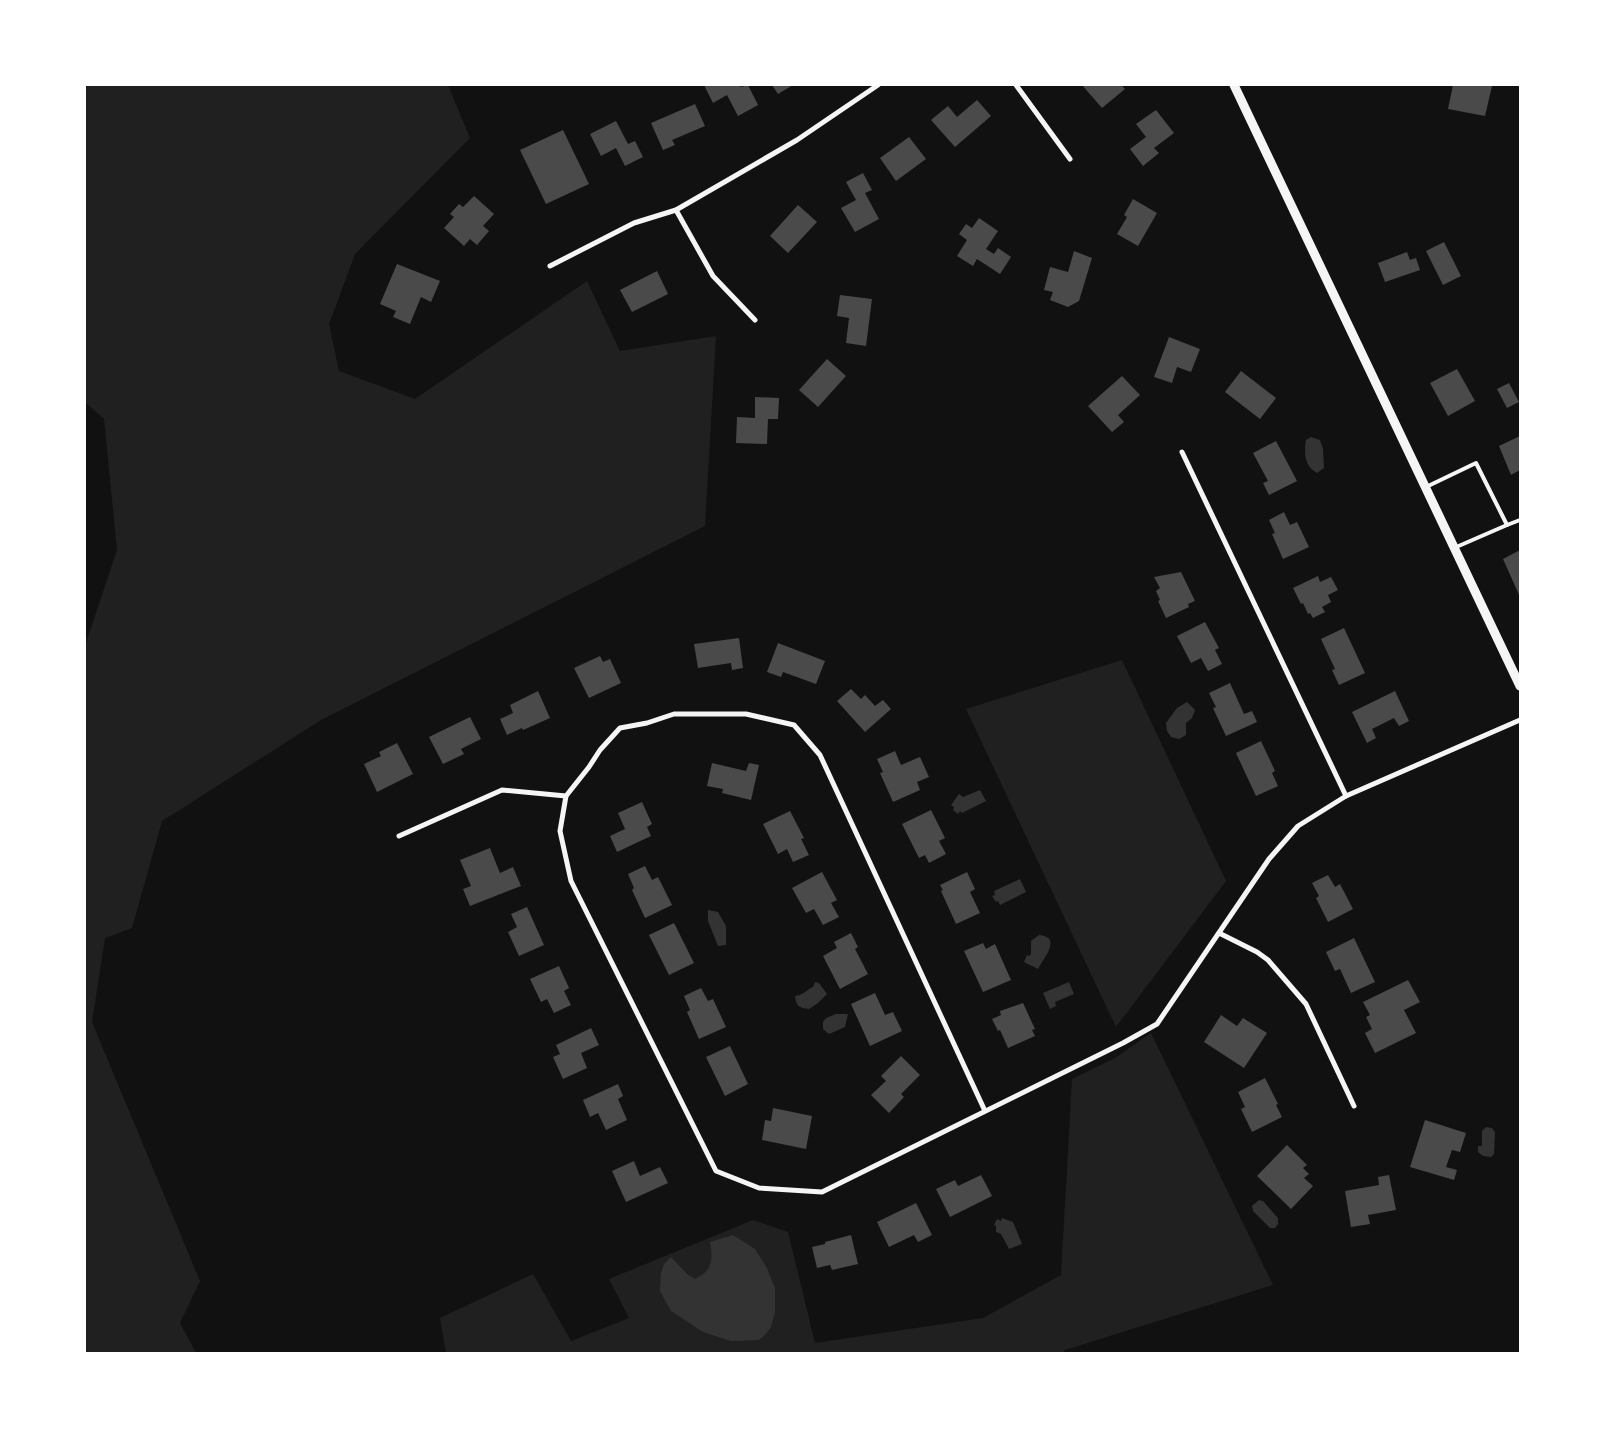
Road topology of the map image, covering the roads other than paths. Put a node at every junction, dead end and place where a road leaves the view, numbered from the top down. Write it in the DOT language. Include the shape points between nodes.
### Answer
graph roads {
  1 [pos="878,85"];
  2 [pos="1016,85"];
  3 [pos="1234,85"];
  4 [pos="1070,159"];
  5 [pos="676,210"];
  6 [pos="550,266"];
  7 [pos="755,320"];
  8 [pos="1182,452"];
  9 [pos="1426,488"];
  10 [pos="1520,520"];
  11 [pos="1507,525"];
  12 [pos="1454,548"];
  13 [pos="1520,686"];
  14 [pos="1520,720"];
  15 [pos="566,796"];
  16 [pos="1346,796"];
  17 [pos="399,836"];
  18 [pos="1219,933"];
  19 [pos="1354,1106"];
  20 [pos="985,1111"];
  1 -- 5 [label="street" via="797,140"];
  2 -- 4 [label="street"];
  3 -- 9 [label="street"];
  5 -- 6 [label="street" via="634,223"];
  5 -- 7 [label="street" via="713,276"];
  8 -- 16 [label="street"];
  9 -- 11 [label="lane" via="1476,464"];
  9 -- 12 [label="street"];
  10 -- 11 [label="lane"];
  11 -- 12 [label="lane"];
  12 -- 13 [label="street"];
  14 -- 16 [label="street"];
  15 -- 17 [label="street" via="502,790"];
  15 -- 20 [label="street" via="620,728 674,714 746,714 794,725 820,755"];
  15 -- 20 [label="street" via="560,831 572,880 716,1171 759,1188 822,1192"];
  16 -- 18 [label="street" via="1298,826 1269,859"];
  18 -- 19 [label="street" via="1268,960 1306,1004"];
  18 -- 20 [label="street" via="1157,1024"];
}
